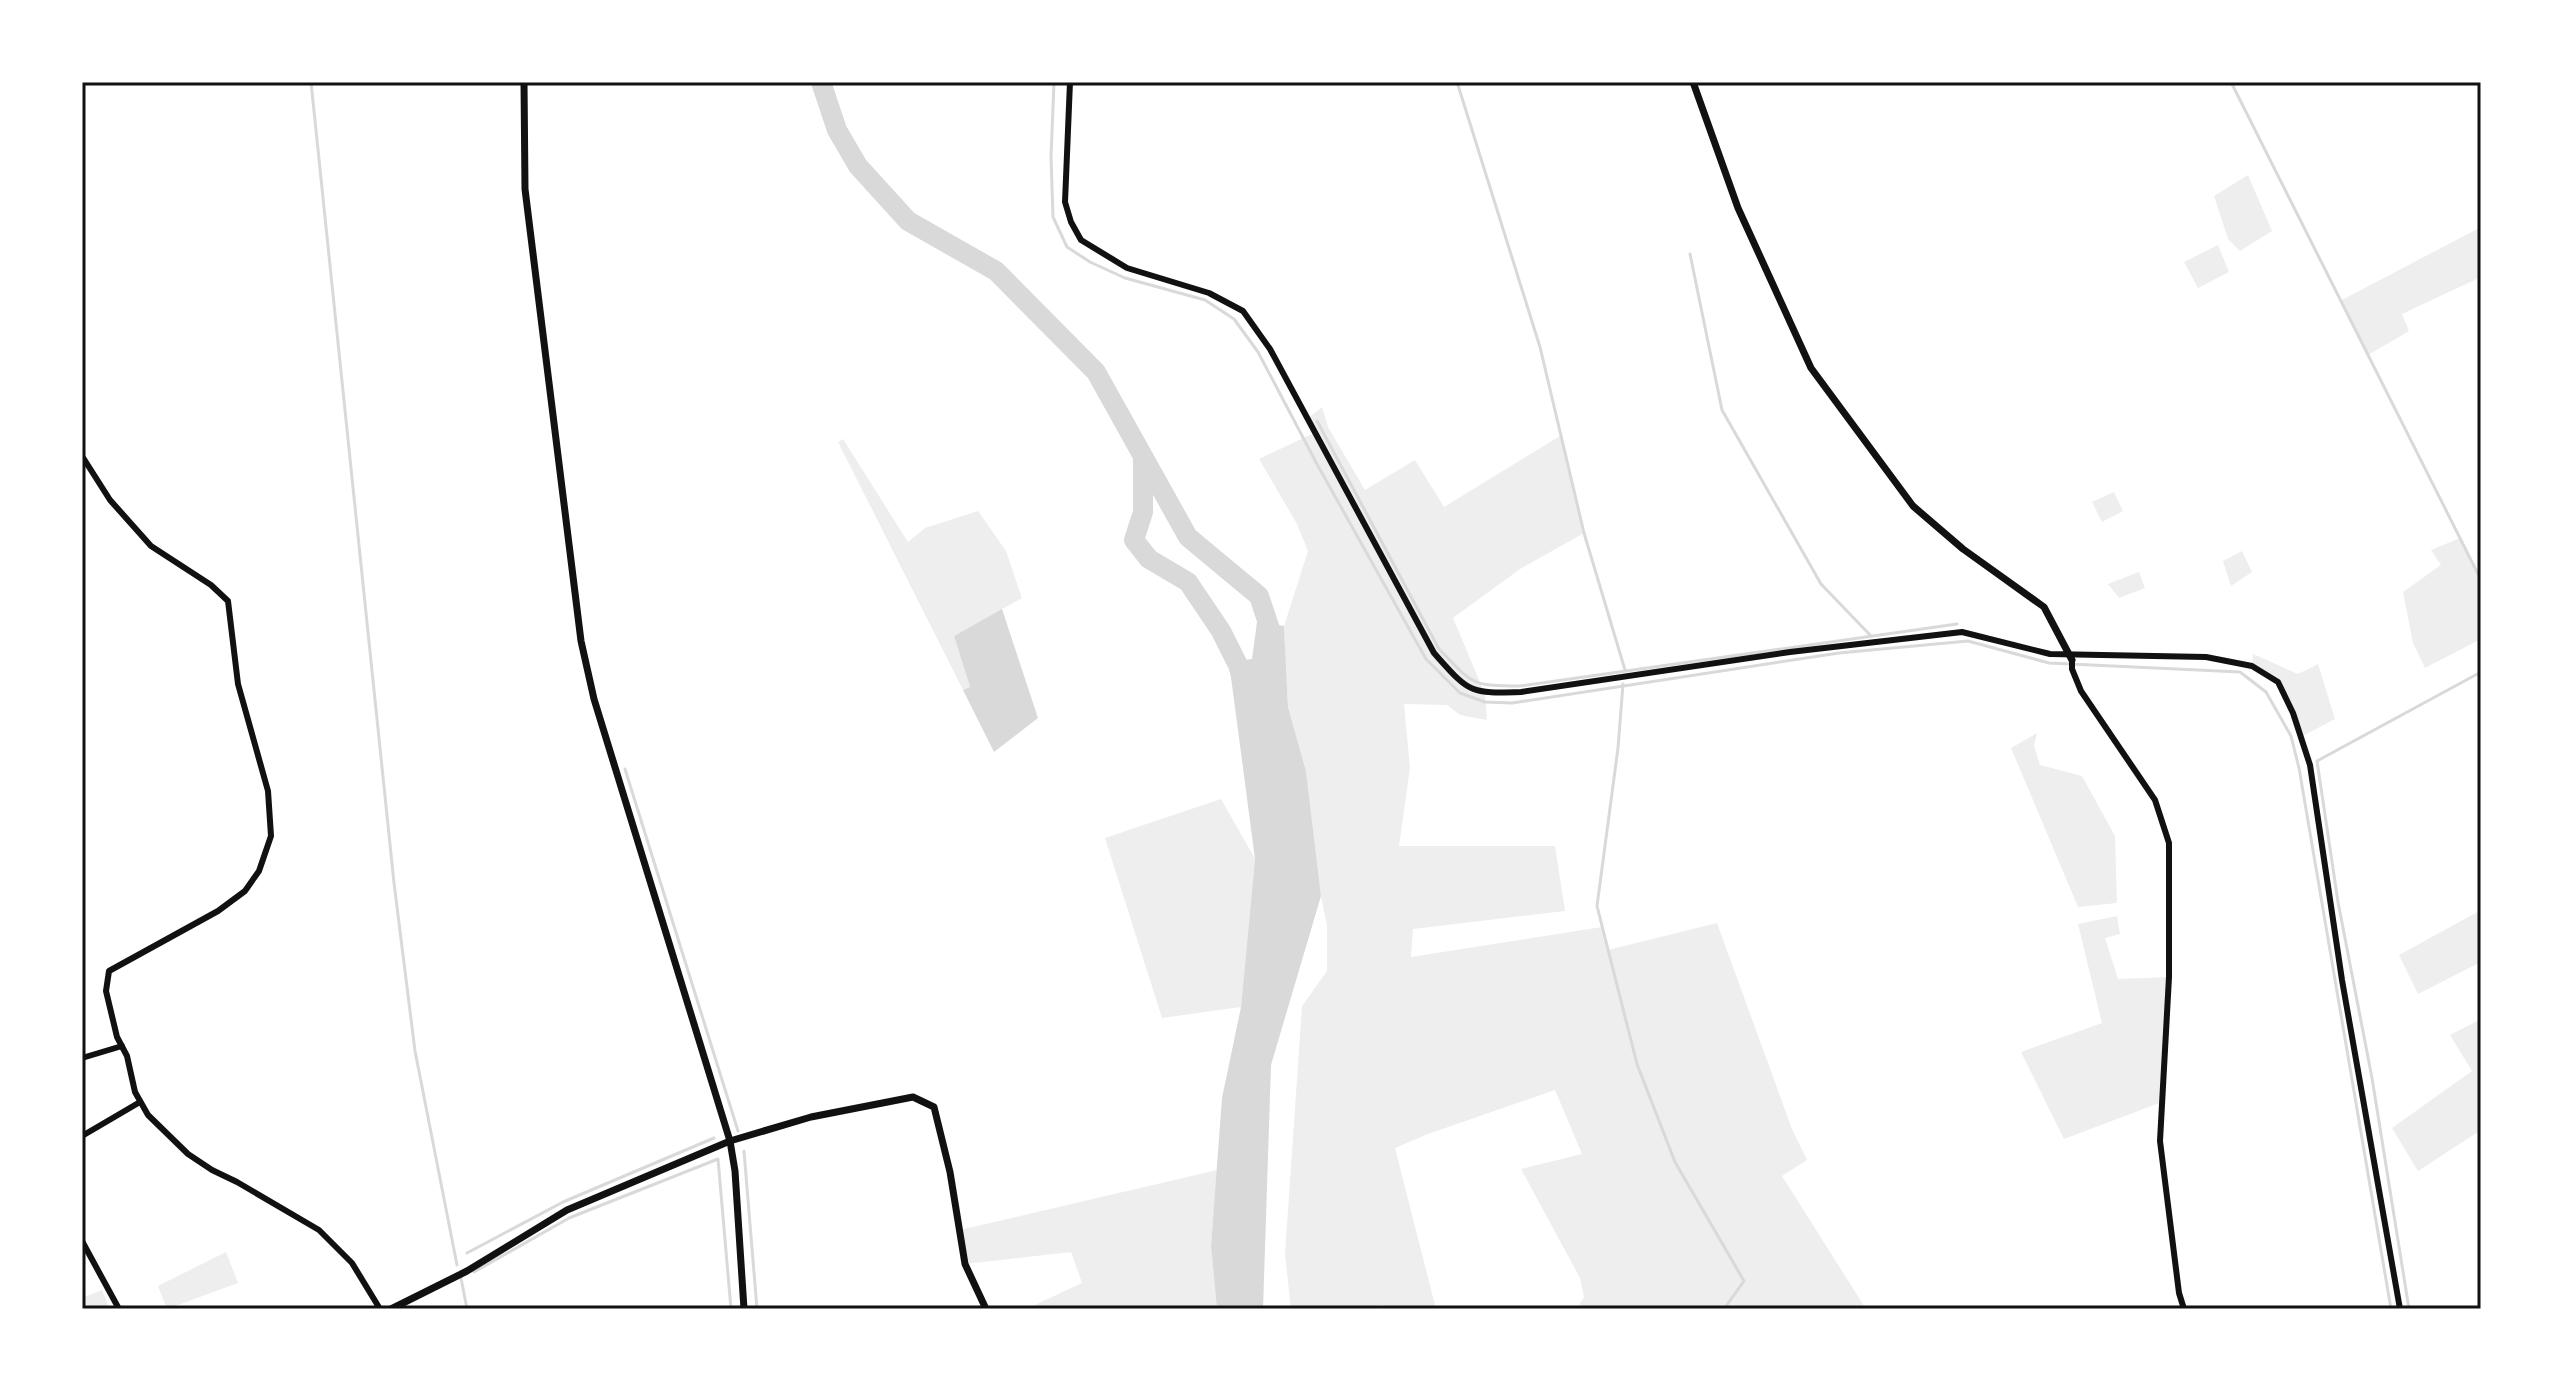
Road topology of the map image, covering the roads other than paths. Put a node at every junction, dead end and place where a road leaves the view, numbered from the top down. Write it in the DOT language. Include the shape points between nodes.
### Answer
graph roads {
  1 [pos="524,82"];
  2 [pos="1070,82"];
  3 [pos="1693,82"];
  4 [pos="82,456"];
  5 [pos="2071,661"];
  6 [pos="122,1046"];
  7 [pos="82,1058"];
  8 [pos="140,1102"];
  9 [pos="82,1136"];
  10 [pos="730,1141"];
  11 [pos="82,1241"];
  12 [pos="119,1309"];
  13 [pos="380,1309"];
  14 [pos="391,1309"];
  15 [pos="744,1309"];
  16 [pos="986,1309"];
  17 [pos="2184,1309"];
  18 [pos="2400,1309"];
  1 -- 10 [label="street" via="525,189 581,641 594,699"];
  2 -- 5 [label="street" via="1065,202 1081,240 1127,268 1209,293 1243,311 1270,349 1434,653 1463,686 1485,694 1521,692 1962,632"];
  3 -- 5 [label="street" via="1738,208 1811,368 1913,506 2044,607"];
  4 -- 6 [label="street" via="110,500 151,546 228,601 238,684 268,791 271,836 259,871 245,891 206,919 109,971 106,991"];
  5 -- 17 [label="street" via="2081,691 2155,800 2169,843 2169,977 2160,1141"];
  5 -- 18 [label="street" via="2206,657 2252,666 2278,682 2310,765"];
  6 -- 7 [label="street"];
  6 -- 8 [label="street"];
  8 -- 9 [label="street"];
  8 -- 13 [label="street" via="188,1154 319,1230 352,1263"];
  10 -- 14 [label="street" via="567,1210 467,1271"];
  10 -- 15 [label="street"];
  10 -- 16 [label="street" via="811,1117 913,1097 934,1107 965,1264"];
  11 -- 12 [label="street"];
}
